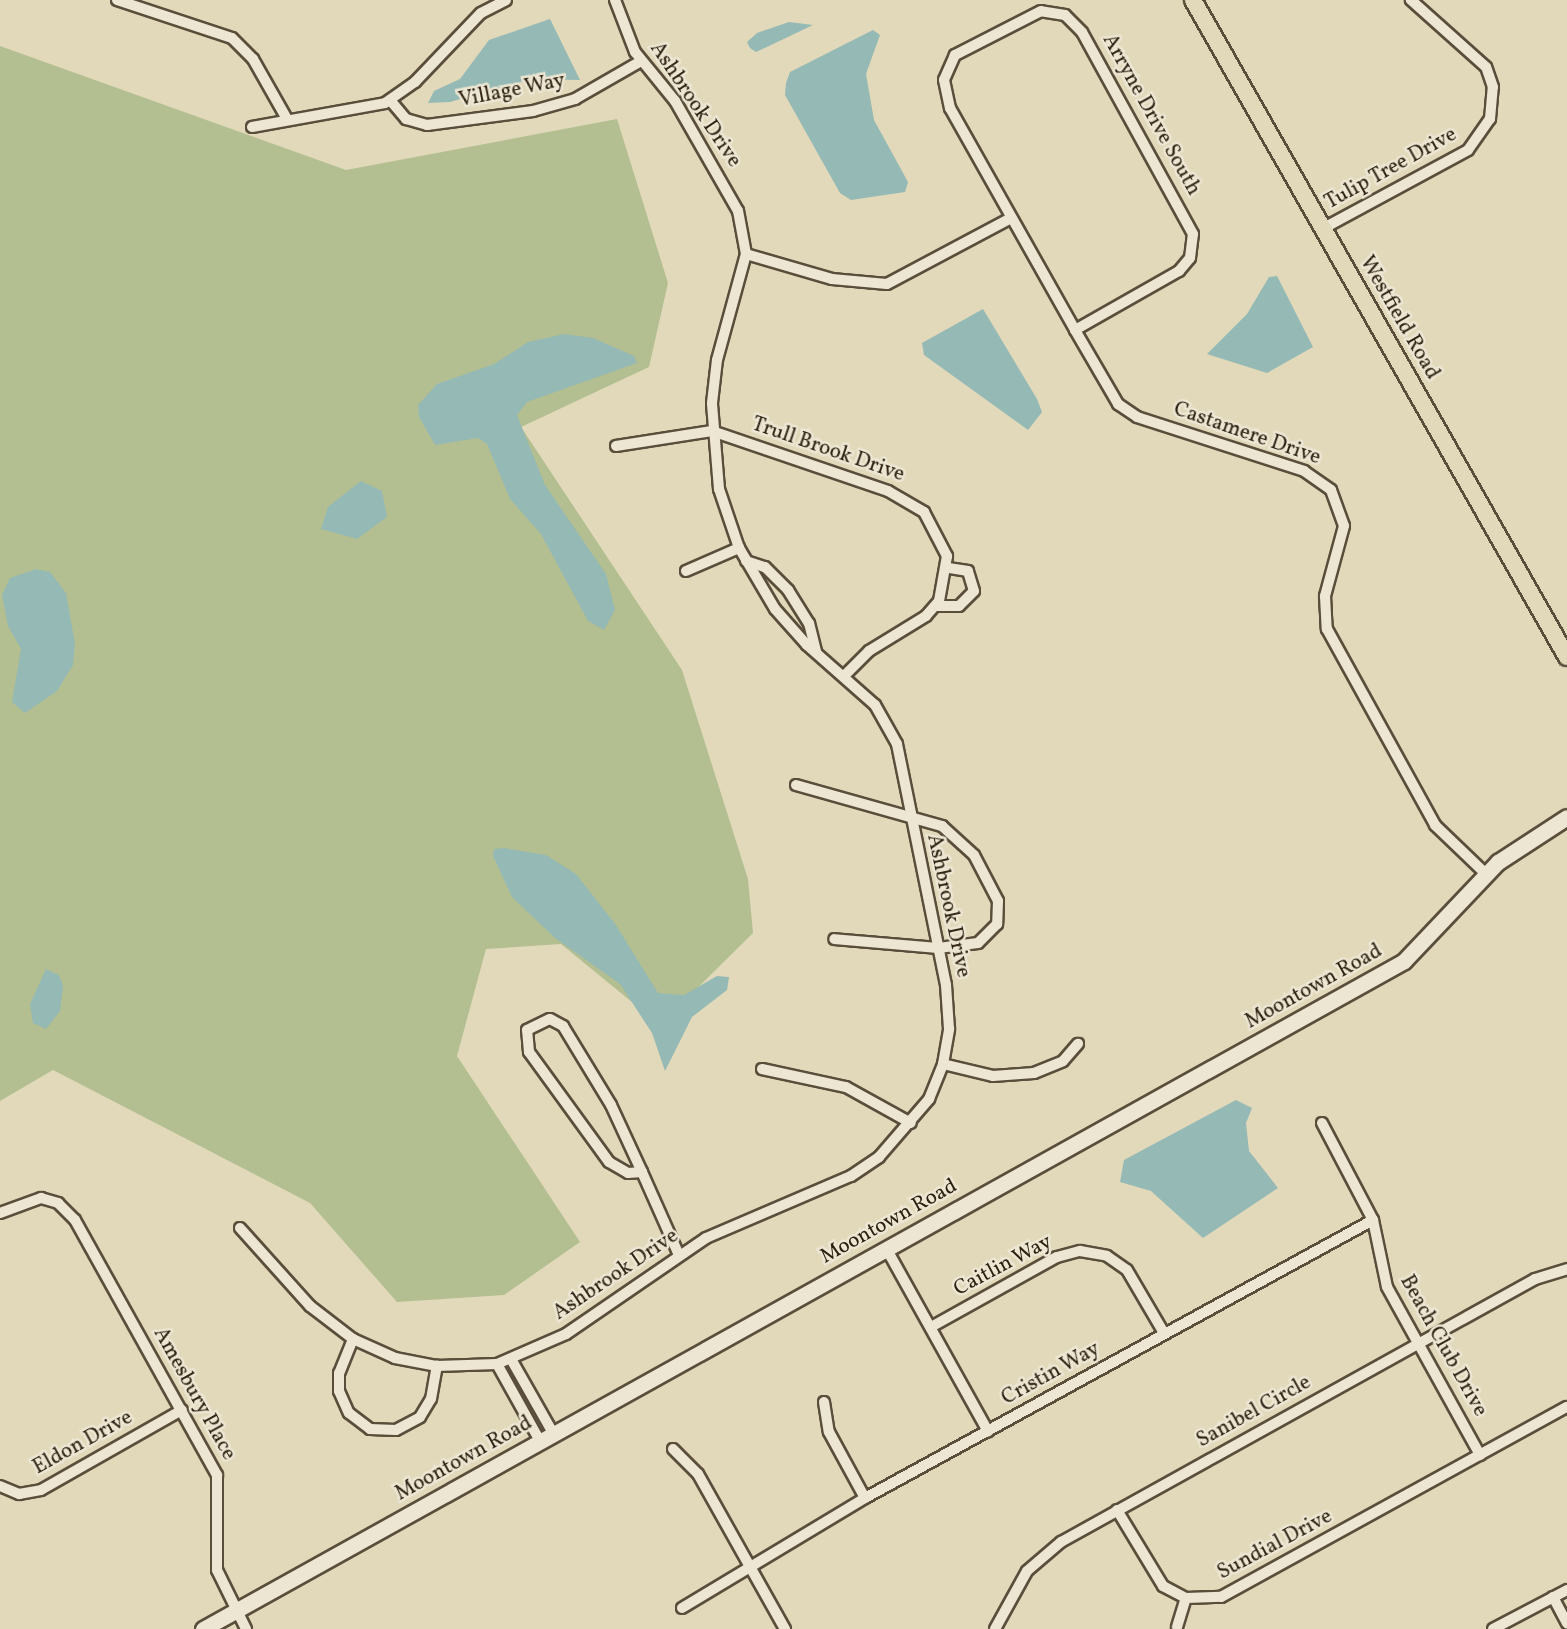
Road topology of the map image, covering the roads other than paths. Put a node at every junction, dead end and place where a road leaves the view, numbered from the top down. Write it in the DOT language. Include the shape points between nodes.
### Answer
graph roads {
  1 [pos="117,0"];
  2 [pos="506,0"];
  3 [pos="615,0"];
  4 [pos="1193,0"];
  5 [pos="1411,0"];
  6 [pos="1058,11"];
  7 [pos="641,61"];
  8 [pos="390,100"];
  9 [pos="287,119"];
  10 [pos="252,127"];
  11 [pos="1011,218"];
  12 [pos="1323,229"];
  13 [pos="746,254"];
  14 [pos="1075,330"];
  15 [pos="712,431"];
  16 [pos="616,446"];
  17 [pos="739,548"];
  18 [pos="746,561"];
  19 [pos="948,568"];
  20 [pos="686,571"];
  21 [pos="936,606"];
  22 [pos="816,652"];
  23 [pos="1567,657"];
  24 [pos="844,676"];
  25 [pos="796,785"];
  26 [pos="909,816"];
  27 [pos="1567,817"];
  28 [pos="1486,874"];
  29 [pos="834,939"];
  30 [pos="938,948"];
  31 [pos="1078,1044"];
  32 [pos="943,1064"];
  33 [pos="762,1069"];
  34 [pos="911,1123"];
  35 [pos="1322,1123"];
  36 [pos="642,1172"];
  37 [pos="0,1213"];
  38 [pos="1373,1220"];
  39 [pos="240,1228"];
  40 [pos="886,1248"];
  41 [pos="679,1256"];
  42 [pos="1567,1269"];
  43 [pos="931,1327"];
  44 [pos="1164,1333"];
  45 [pos="353,1339"];
  46 [pos="1418,1344"];
  47 [pos="512,1359"];
  48 [pos="497,1364"];
  49 [pos="437,1366"];
  50 [pos="824,1402"];
  51 [pos="1567,1407"];
  52 [pos="182,1410"];
  53 [pos="988,1431"];
  54 [pos="547,1437"];
  55 [pos="672,1449"];
  56 [pos="1480,1455"];
  57 [pos="0,1486"];
  58 [pos="866,1498"];
  59 [pos="1117,1510"];
  60 [pos="749,1564"];
  61 [pos="1567,1590"];
  62 [pos="1553,1597"];
  63 [pos="1186,1598"];
  64 [pos="682,1608"];
  65 [pos="236,1611"];
  66 [pos="1567,1623"];
  67 [pos="1177,1628"];
  68 [pos="202,1629"];
  69 [pos="246,1629"];
  70 [pos="785,1629"];
  71 [pos="995,1629"];
  72 [pos="1493,1629"];
  1 -- 9 [label="street" via="232,38 253,59"];
  2 -- 8 [label="street" via="474,19 415,82"];
  3 -- 7 [label="street, Ashbrook Drive"];
  4 -- 12 [label="main road, Westfield Road"];
  5 -- 12 [label="street, Tulip Tree Drive" via="1486,67 1493,87 1490,119 1468,150"];
  6 -- 11 [label="street, Castamere Drive" via="1029,14 955,55 944,80 945,99"];
  6 -- 14 [label="street, Arryne Drive South" via="1077,24 1088,42 1189,222 1193,248 1185,264 1167,280"];
  7 -- 8 [label="street, Village Way" via="575,99 533,111 427,125 406,119"];
  7 -- 13 [label="street, Ashbrook Drive" via="675,101 727,187"];
  8 -- 9 [label="street"];
  9 -- 10 [label="street"];
  11 -- 13 [label="street" via="887,284 832,279"];
  11 -- 14 [label="street, Castamere Drive"];
  12 -- 23 [label="main road, Westfield Road"];
  13 -- 15 [label="street, Ashbrook Drive" via="717,360"];
  14 -- 28 [label="street, Castamere Drive" via="1118,404 1129,413 1304,471 1331,490 1344,526 1325,596 1327,629 1435,825"];
  15 -- 16 [label="street"];
  15 -- 17 [label="street, Ashbrook Drive" via="719,489"];
  15 -- 19 [label="street, Trull Brook Drive" via="906,498 931,522"];
  17 -- 18 [label="street, Ashbrook Drive"];
  17 -- 20 [label="street"];
  18 -- 22 [label="street, Ashbrook Drive" via="776,609"];
  18 -- 22 [label="street" via="765,567 788,590 809,623"];
  19 -- 21 [label="street"];
  19 -- 21 [label="street" via="968,571 974,591 959,606"];
  21 -- 24 [label="street" via="869,651"];
  22 -- 24 [label="street, Ashbrook Drive"];
  24 -- 26 [label="street, Ashbrook Drive" via="875,705 891,730"];
  25 -- 26 [label="street"];
  26 -- 30 [label="street, Ashbrook Drive"];
  26 -- 30 [label="street" via="942,826 960,838 982,866 998,901 998,924 986,939"];
  27 -- 28 [label="street, Moontown Road" via="1525,840"];
  28 -- 40 [label="street, Moontown Road" via="1404,961"];
  29 -- 30 [label="street"];
  30 -- 32 [label="street, Ashbrook Drive" via="950,1011"];
  31 -- 32 [label="street" via="1063,1061 1034,1073 993,1076"];
  32 -- 34 [label="street, Ashbrook Drive" via="929,1099"];
  33 -- 34 [label="street" via="846,1087"];
  34 -- 41 [label="street, Ashbrook Drive" via="879,1157 851,1176 706,1238"];
  35 -- 38 [label="street, Beach Club Drive"];
  36 -- 36 [label="street" via="623,1124 563,1026 550,1019 534,1022 525,1044 594,1144 621,1170"];
  36 -- 41 [label="street"];
  37 -- 52 [label="street, Amesbury Place" via="32,1198 50,1199 75,1220"];
  38 -- 44 [label="street, Cristin Way"];
  38 -- 46 [label="street, Beach Club Drive" via="1382,1276"];
  39 -- 45 [label="street, Ashbrook Drive" via="310,1306"];
  40 -- 43 [label="street"];
  40 -- 54 [label="street, Moontown Road"];
  41 -- 47 [label="street, Ashbrook Drive" via="566,1334"];
  42 -- 46 [label="street, Sanibel Circle" via="1535,1279"];
  43 -- 44 [label="street, Caitlin Way" via="1057,1257 1080,1251 1107,1256 1127,1270"];
  43 -- 53 [label="street"];
  44 -- 53 [label="street, Cristin Way"];
  45 -- 49 [label="street, Ashbrook Drive" via="395,1358"];
  45 -- 49 [label="street" via="339,1373 339,1391 348,1413 370,1429 396,1430 420,1417 431,1399"];
  46 -- 56 [label="street, Beach Club Drive"];
  46 -- 59 [label="street, Sanibel Circle"];
  47 -- 48 [label="street, Ashbrook Drive"];
  47 -- 54 [label="street"];
  48 -- 49 [label="street, Ashbrook Drive"];
  48 -- 54 [label="street"];
  50 -- 58 [label="street" via="829,1432"];
  51 -- 56 [label="street, Sundial Drive"];
  52 -- 57 [label="street, Eldon Drive" via="41,1490 19,1494"];
  52 -- 65 [label="street, Amesbury Place" via="218,1475 215,1558"];
  53 -- 58 [label="street, Cristin Way"];
  54 -- 65 [label="street, Moontown Road"];
  55 -- 60 [label="street" via="698,1474"];
  56 -- 63 [label="street, Sundial Drive" via="1233,1592"];
  58 -- 60 [label="street, Cristin Way"];
  59 -- 63 [label="street" via="1154,1576"];
  59 -- 71 [label="street, Sanibel Circle" via="1037,1560 1013,1590"];
  60 -- 64 [label="street, Cristin Way"];
  60 -- 70 [label="street"];
  61 -- 62 [label="street"];
  62 -- 66 [label="street"];
  62 -- 72 [label="street"];
  63 -- 67 [label="street"];
  65 -- 68 [label="street, Moontown Road"];
  65 -- 69 [label="street, Amesbury Place"];
}
